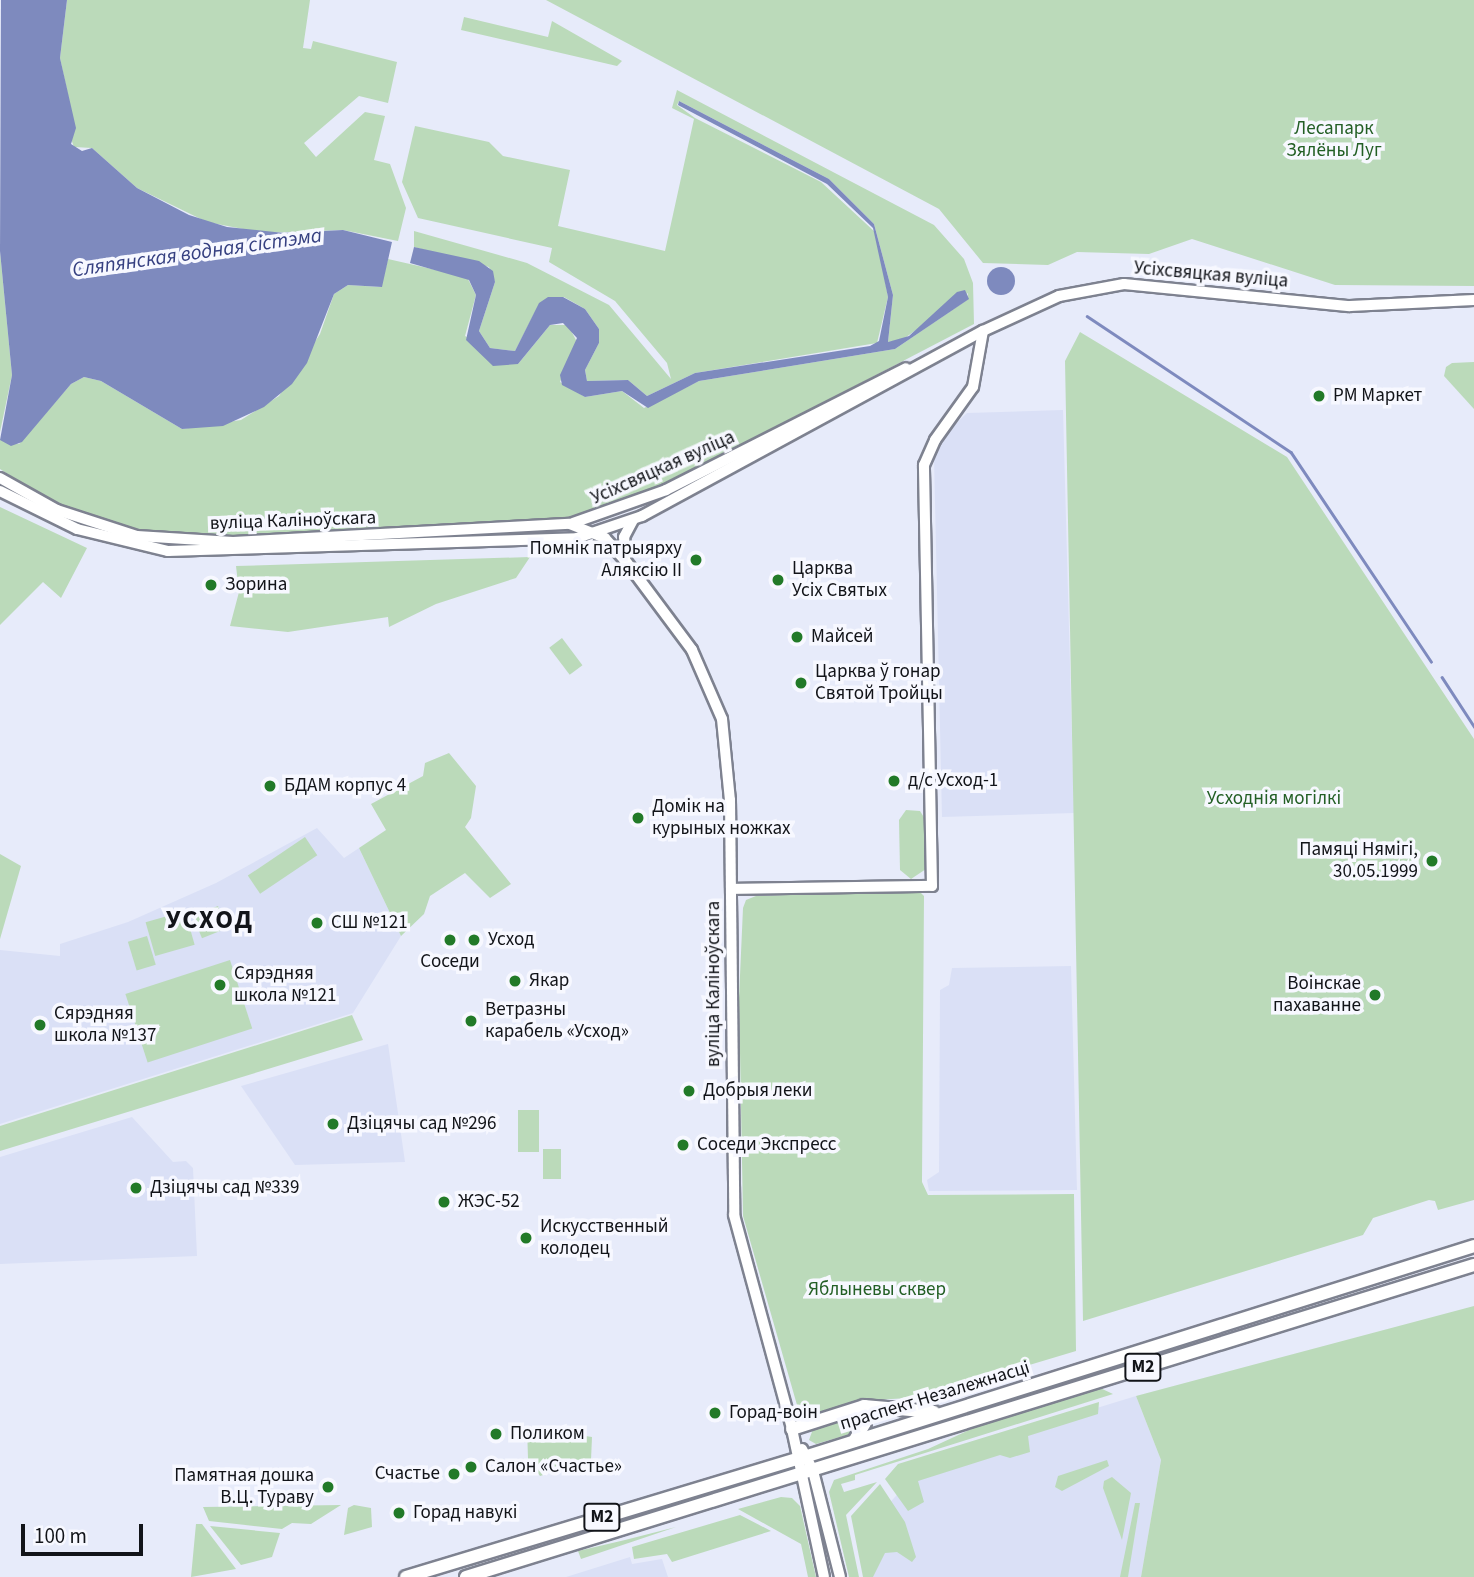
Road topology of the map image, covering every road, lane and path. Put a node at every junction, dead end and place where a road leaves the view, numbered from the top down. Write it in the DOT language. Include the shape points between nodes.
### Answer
graph roads {
  1 [pos="1474,300"];
  2 [pos="983,331"];
  3 [pos="919,365"];
  4 [pos="0,478"];
  5 [pos="0,491"];
  6 [pos="624,508"];
  7 [pos="633,520"];
  8 [pos="570,524"];
  9 [pos="616,527"];
  10 [pos="598,534"];
  11 [pos="616,549"];
  12 [pos="625,560"];
  13 [pos="732,889"];
  14 [pos="1474,1246"];
  15 [pos="1474,1265"];
  16 [pos="844,1411"];
  17 [pos="946,1412"];
  18 [pos="792,1429"];
  19 [pos="853,1442"];
  20 [pos="802,1458"];
  21 [pos="807,1473"];
  22 [pos="406,1577"];
  23 [pos="466,1577"];
  24 [pos="824,1577"];
  25 [pos="840,1577"];
  1 -- 2 [label="main road, Усіхсвяцкая вуліца" via="1350,306 1114,285 1041,302"];
  2 -- 3 [label="main road, Усіхсвяцкая вуліца"];
  2 -- 13 [label="main road" via="973,387 935,440 925,465 932,886"];
  3 -- 6 [label="main road, Усіхсвяцкая вуліца" via="890,375"];
  3 -- 7 [label="main road, Усіхсвяцкая вуліца"];
  4 -- 8 [label="main road, вуліца Каліноўскага" via="37,501 104,529 174,540 389,536"];
  5 -- 10 [label="main road, вуліца Каліноўскага" via="77,529 168,551 499,544"];
  6 -- 8 [label="main road, Усіхсвяцкая вуліца"];
  6 -- 9 [label="main road"];
  7 -- 9 [label="main road, Усіхсвяцкая вуліца"];
  7 -- 12 [label="main road" via="624,537"];
  8 -- 10 [label="main road, вуліца Каліноўскага"];
  9 -- 10 [label="main road, Усіхсвяцкая вуліца"];
  9 -- 11 [label="main road"];
  10 -- 11 [label="main road, вуліца Каліноўскага"];
  11 -- 12 [label="main road, вуліца Каліноўскага"];
  12 -- 13 [label="main road, вуліца Каліноўскага" via="692,650 714,695 727,755"];
  13 -- 18 [label="main road, вуліца Каліноўскага" via="733,1207"];
  14 -- 17 [label="main road, праспект Незалежнасці / М2"];
  15 -- 21 [label="main road, праспект Незалежнасці / М2"];
  16 -- 17 [label="main road" via="873,1405"];
  16 -- 18 [label="main road"];
  16 -- 19 [label="main road" via="860,1415 865,1423"];
  17 -- 19 [label="main road, праспект Незалежнасці / М2"];
  18 -- 20 [label="main road, вуліца Каліноўскага"];
  19 -- 20 [label="main road, праспект Незалежнасці / М2"];
  20 -- 21 [label="main road, вуліца Каліноўскага"];
  20 -- 22 [label="main road, праспект Незалежнасці / М2"];
  21 -- 23 [label="main road, праспект Незалежнасці / М2"];
  21 -- 24 [label="main road"];
  21 -- 25 [label="main road"];
}
